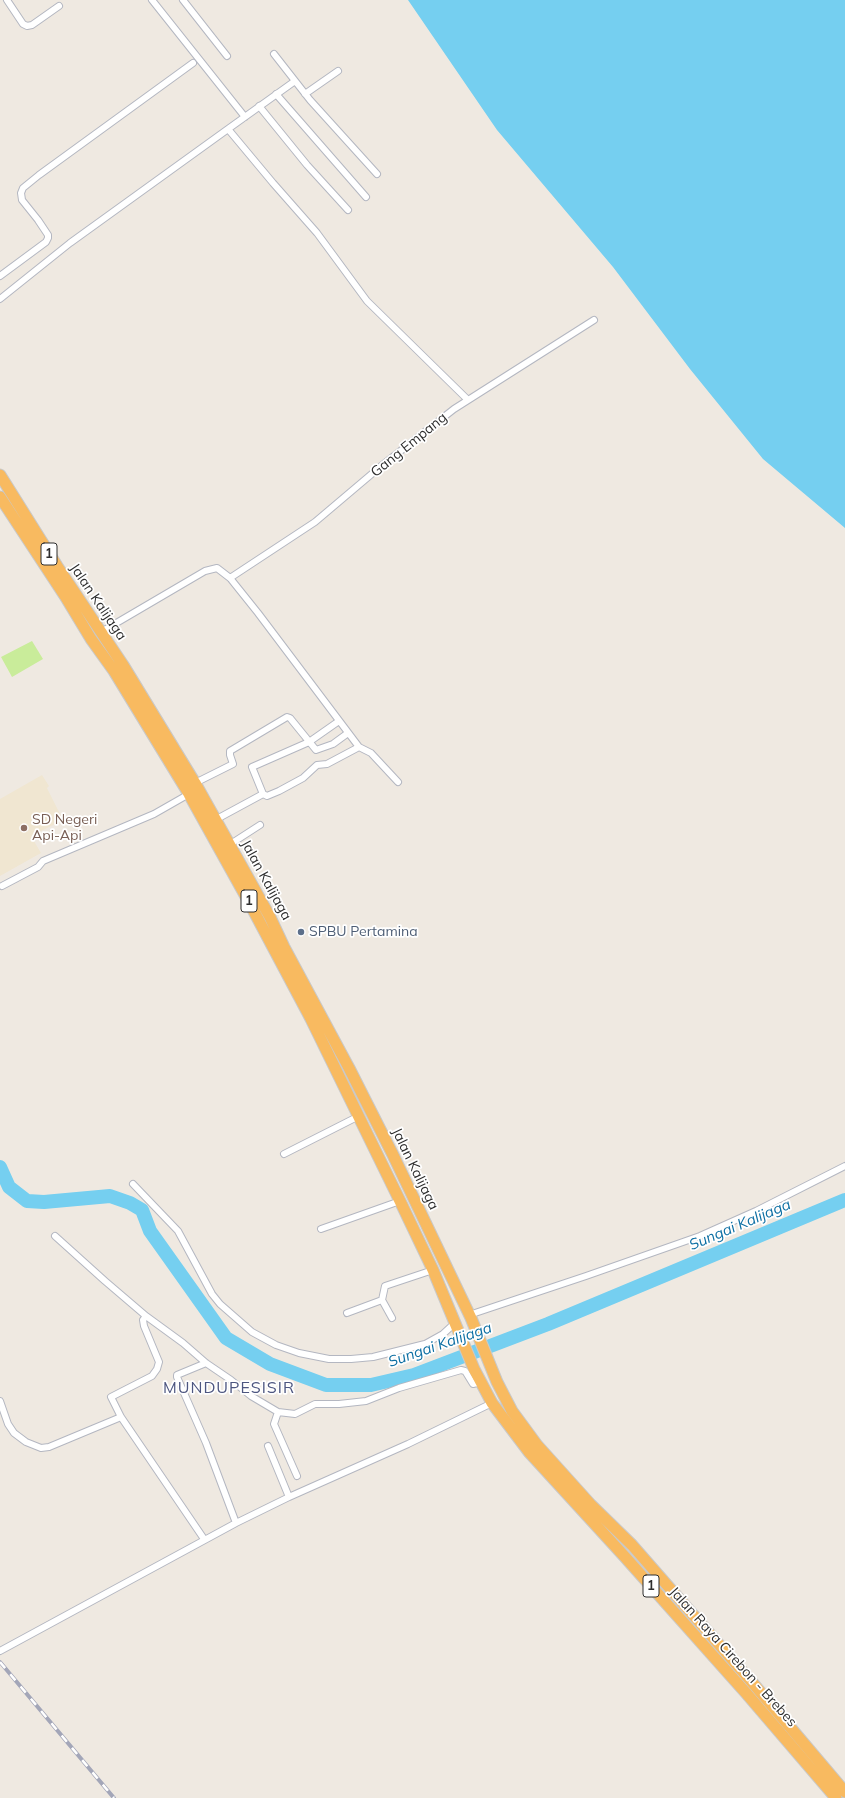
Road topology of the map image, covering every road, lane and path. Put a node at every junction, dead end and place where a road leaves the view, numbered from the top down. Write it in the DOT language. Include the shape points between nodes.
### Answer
graph roads {
  1 [pos="7,0"];
  2 [pos="152,0"];
  3 [pos="183,0"];
  4 [pos="59,6"];
  5 [pos="274,54"];
  6 [pos="227,56"];
  7 [pos="193,63"];
  8 [pos="338,71"];
  9 [pos="295,81"];
  10 [pos="276,94"];
  11 [pos="305,94"];
  12 [pos="259,106"];
  13 [pos="245,117"];
  14 [pos="228,129"];
  15 [pos="377,174"];
  16 [pos="366,197"];
  17 [pos="348,210"];
  18 [pos="0,276"];
  19 [pos="0,299"];
  20 [pos="594,320"];
  21 [pos="468,400"];
  22 [pos="0,475"];
  23 [pos="0,497"];
  24 [pos="230,578"];
  25 [pos="101,632"];
  26 [pos="339,721"];
  27 [pos="348,733"];
  28 [pos="309,742"];
  29 [pos="359,747"];
  30 [pos="398,782"];
  31 [pos="195,783"];
  32 [pos="189,794"];
  33 [pos="263,794"];
  34 [pos="215,820"];
  35 [pos="260,825"];
  36 [pos="229,844"];
  37 [pos="2,886"];
  38 [pos="359,1116"];
  39 [pos="284,1154"];
  40 [pos="845,1166"];
  41 [pos="133,1184"];
  42 [pos="400,1201"];
  43 [pos="321,1229"];
  44 [pos="55,1236"];
  45 [pos="433,1270"];
  46 [pos="382,1300"];
  47 [pos="347,1313"];
  48 [pos="146,1316"];
  49 [pos="470,1316"];
  50 [pos="392,1318"];
  51 [pos="456,1325"];
  52 [pos="206,1363"];
  53 [pos="490,1363"];
  54 [pos="474,1369"];
  55 [pos="480,1382"];
  56 [pos="0,1401"];
  57 [pos="492,1403"];
  58 [pos="278,1412"];
  59 [pos="121,1417"];
  60 [pos="268,1446"];
  61 [pos="297,1476"];
  62 [pos="289,1497"];
  63 [pos="236,1523"];
  64 [pos="204,1539"];
  65 [pos="0,1650"];
  66 [pos="800,1748"];
  67 [pos="845,1792"];
  68 [pos="836,1798"];
  1 -- 4 [label="street" via="27,26"];
  2 -- 13 [label="street"];
  3 -- 6 [label="street"];
  5 -- 9 [label="street"];
  7 -- 18 [label="street" via="23,188 22,200 48,238"];
  8 -- 11 [label="street"];
  9 -- 10 [label="street"];
  9 -- 11 [label="street"];
  10 -- 12 [label="street"];
  10 -- 16 [label="street"];
  11 -- 15 [label="street"];
  12 -- 13 [label="street"];
  12 -- 17 [label="street"];
  13 -- 14 [label="street"];
  14 -- 19 [label="street" via="70,243"];
  14 -- 21 [label="street" via="317,233 367,301"];
  20 -- 21 [label="street, Gang Empang"];
  21 -- 24 [label="street, Gang Empang" via="380,467 315,522"];
  22 -- 25 [label="highway, Jalan Kalijaga / 1" via="56,566"];
  23 -- 32 [label="highway, Jalan Kalijaga / 1" via="114,671"];
  24 -- 25 [label="street" via="217,568 205,571"];
  24 -- 26 [label="street"];
  25 -- 31 [label="highway, Jalan Kalijaga / 1"];
  26 -- 27 [label="street"];
  26 -- 28 [label="street"];
  27 -- 28 [label="street" via="333,744 318,750"];
  27 -- 29 [label="street"];
  28 -- 31 [label="street" via="292,719 287,717 230,751 234,764"];
  28 -- 33 [label="street" via="252,767"];
  29 -- 30 [label="street" via="371,754"];
  29 -- 33 [label="street" via="327,764 317,765 299,781 270,796"];
  31 -- 34 [label="highway, Jalan Kalijaga / 1"];
  32 -- 37 [label="street" via="154,814 44,861 38,867"];
  32 -- 38 [label="highway, Jalan Kalijaga / 1" via="269,938"];
  33 -- 34 [label="street"];
  34 -- 36 [label="highway, Jalan Kalijaga / 1"];
  35 -- 36 [label="street"];
  36 -- 49 [label="highway, Jalan Kalijaga / 1" via="349,1068"];
  38 -- 39 [label="street"];
  38 -- 42 [label="highway, Jalan Kalijaga / 1"];
  40 -- 49 [label="street" via="700,1236"];
  41 -- 51 [label="street" via="178,1231 220,1304 252,1332 276,1345 299,1353 329,1358 373,1357 425,1344"];
  42 -- 43 [label="street"];
  42 -- 45 [label="highway, Jalan Kalijaga / 1"];
  44 -- 48 [label="street"];
  45 -- 46 [label="street" via="385,1286"];
  45 -- 51 [label="highway, Jalan Kalijaga / 1"];
  46 -- 47 [label="street"];
  46 -- 50 [label="street"];
  48 -- 52 [label="street"];
  48 -- 59 [label="street" via="143,1320 144,1326 159,1362 152,1376 111,1397"];
  49 -- 53 [label="highway, Jalan Kalijaga / 1"];
  51 -- 54 [label="highway, Jalan Kalijaga / 1"];
  52 -- 58 [label="street" via="250,1396"];
  52 -- 63 [label="street" via="176,1377 206,1443"];
  53 -- 66 [label="highway, Jalan Raya Cirebon - Brebes / 1" via="504,1398 537,1445 632,1546 751,1681"];
  54 -- 55 [label="highway, Jalan Raya Cirebon - Brebes / 1"];
  55 -- 57 [label="highway, Jalan Raya Cirebon - Brebes / 1"];
  55 -- 58 [label="street" via="472,1384 461,1370 399,1388 366,1401 315,1404 295,1414"];
  56 -- 59 [label="street" via="14,1433 26,1442 41,1448"];
  57 -- 62 [label="street"];
  57 -- 66 [label="highway, Jalan Raya Cirebon - Brebes / 1" via="529,1452"];
  58 -- 61 [label="street" via="274,1424"];
  59 -- 64 [label="street"];
  60 -- 62 [label="street"];
  62 -- 63 [label="street"];
  63 -- 64 [label="street"];
  64 -- 65 [label="street"];
  66 -- 67 [label="highway, Jalan Raya Cirebon - Brebes / 1"];
  66 -- 68 [label="highway, Jalan Raya Cirebon - Brebes / 1"];
}
